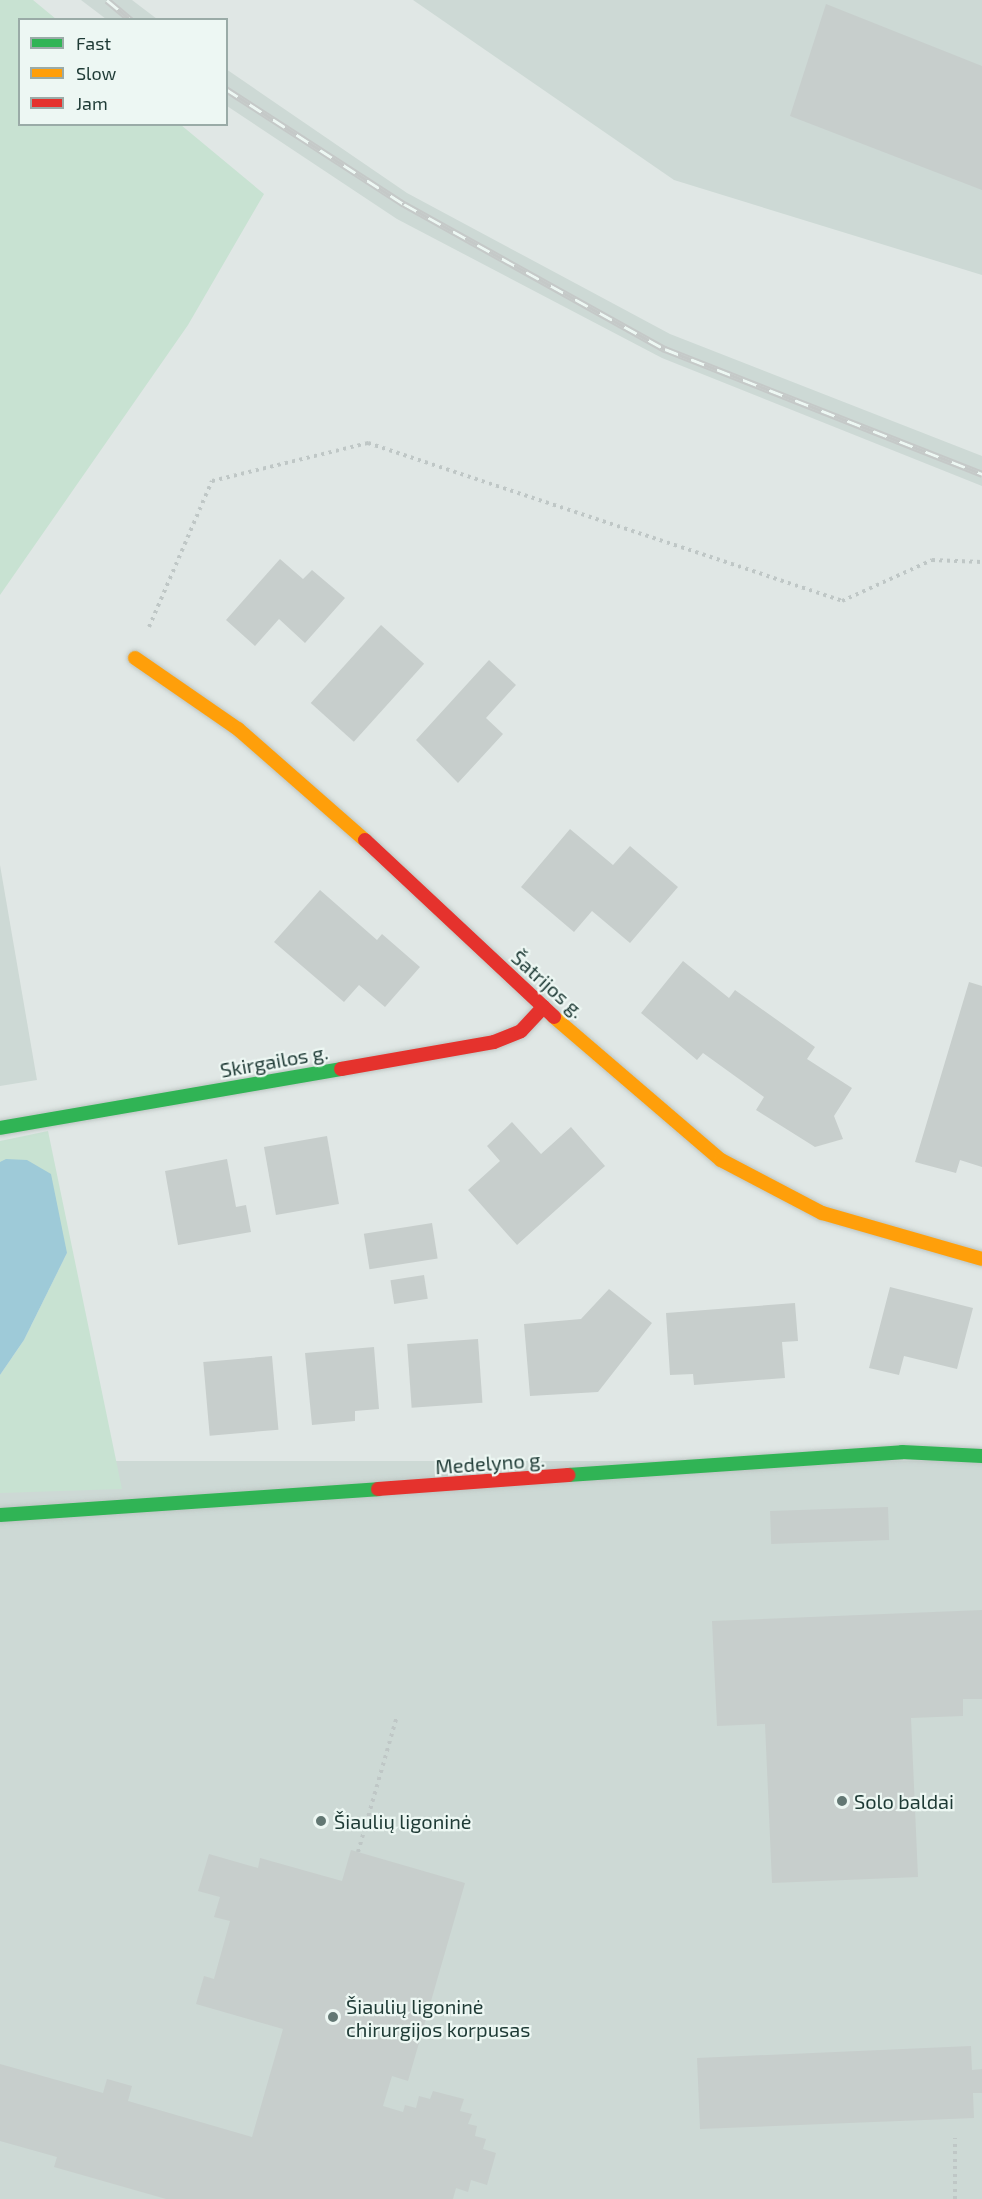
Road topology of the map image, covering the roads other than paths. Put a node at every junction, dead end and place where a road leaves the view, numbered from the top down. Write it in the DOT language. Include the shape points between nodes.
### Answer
graph roads {
  1 [pos="135,658"];
  2 [pos="543,1007"];
  3 [pos="0,1128"];
  4 [pos="982,1259"];
  5 [pos="982,1456"];
  6 [pos="0,1515"];
  1 -- 2 [label="street, Šatrijos g." via="238,729 309,787"];
  2 -- 3 [label="street, Skirgailos g." via="521,1031 494,1042"];
  2 -- 4 [label="street, Šatrijos g." via="722,1160 771,1189 822,1213"];
  5 -- 6 [label="street, Medelyno g." via="902,1452"];
}
